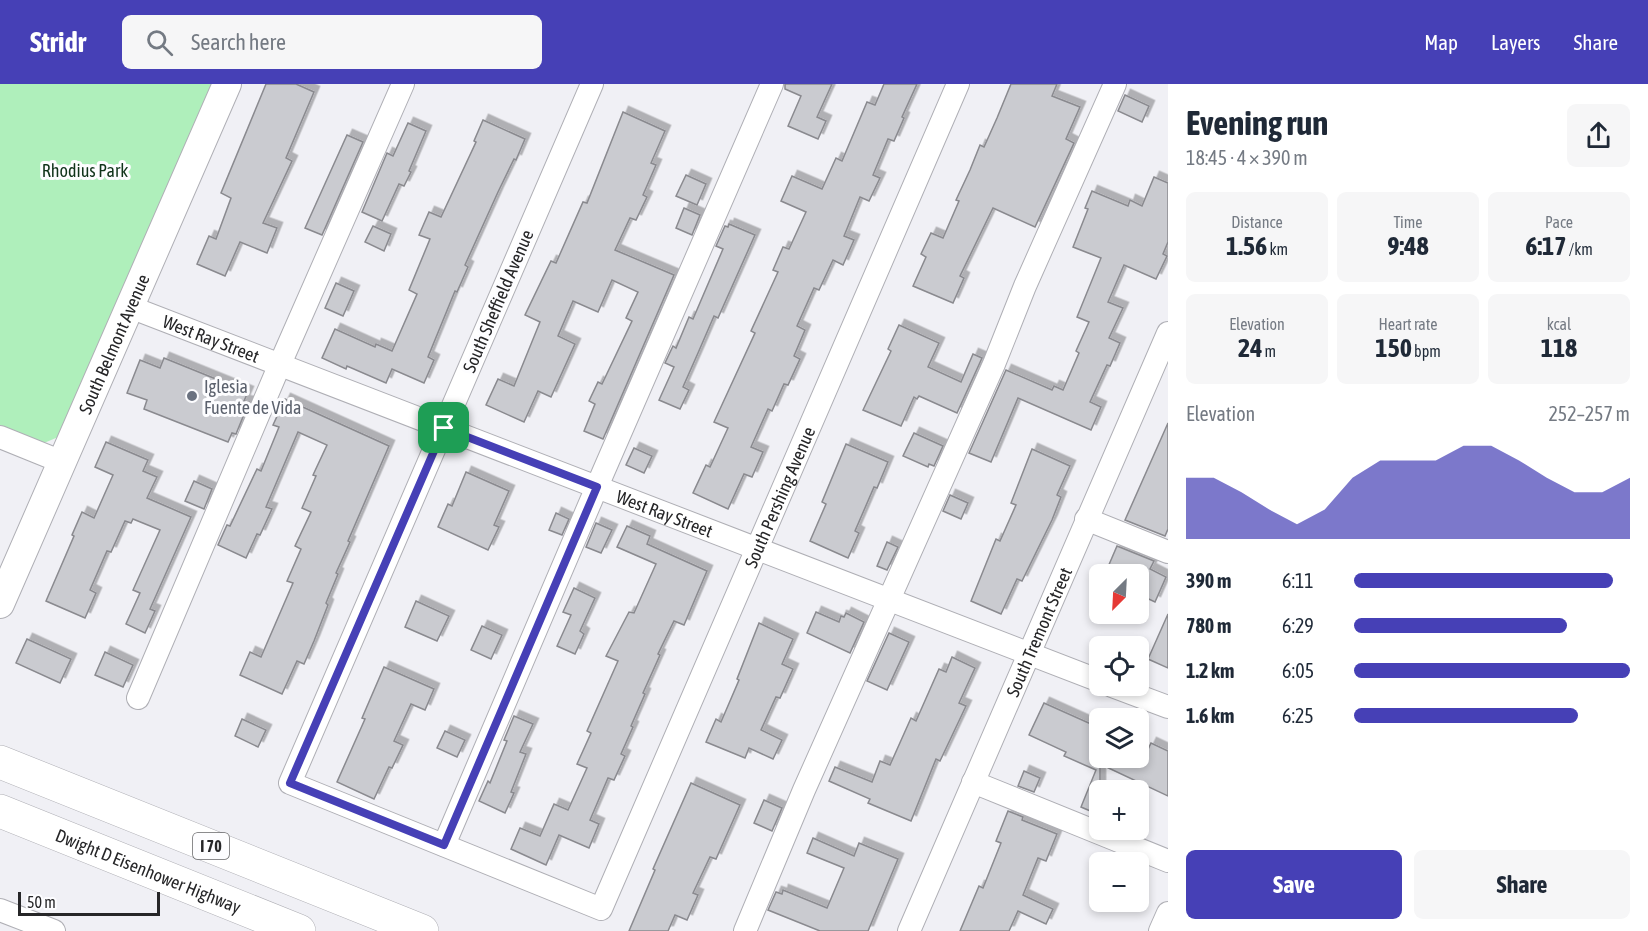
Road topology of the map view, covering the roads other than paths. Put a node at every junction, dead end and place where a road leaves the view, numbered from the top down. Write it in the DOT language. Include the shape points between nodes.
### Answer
graph roads {
  1 [pos="227,84"];
  2 [pos="403,84"];
  3 [pos="592,84"];
  4 [pos="771,84"];
  5 [pos="958,84"];
  6 [pos="1115,84"];
  7 [pos="130,307"];
  8 [pos="1168,333"];
  9 [pos="280,364"];
  10 [pos="444,428"];
  11 [pos="0,437"];
  12 [pos="62,462"];
  13 [pos="597,487"];
  14 [pos="1086,519"];
  15 [pos="757,549"];
  16 [pos="1168,552"];
  17 [pos="888,599"];
  18 [pos="0,604"];
  19 [pos="1028,654"];
  20 [pos="1089,677"];
  21 [pos="1139,696"];
  22 [pos="138,698"];
  23 [pos="1168,707"];
  24 [pos="0,762"];
  25 [pos="973,782"];
  26 [pos="0,811"];
  27 [pos="444,845"];
  28 [pos="1168,861"];
  29 [pos="0,910"];
  30 [pos="1168,913"];
  31 [pos="54,931"];
  32 [pos="299,931"];
  33 [pos="422,931"];
  34 [pos="745,931"];
  35 [pos="909,931"];
  36 [pos="1160,931"];
  1 -- 7 [label="main road, South Belmont Avenue"];
  2 -- 9 [label="street"];
  3 -- 10 [label="street, South Sheffield Avenue"];
  4 -- 13 [label="street"];
  5 -- 15 [label="street, South Pershing Avenue"];
  6 -- 17 [label="street"];
  7 -- 9 [label="street, West Ray Street"];
  7 -- 12 [label="main road, South Belmont Avenue"];
  8 -- 14 [label="street, South Tremont Street"];
  9 -- 10 [label="street, West Ray Street"];
  9 -- 22 [label="street"];
  10 -- 13 [label="street, West Ray Street"];
  10 -- 27 [label="street, South Sheffield Avenue" via="290,783"];
  11 -- 12 [label="street"];
  12 -- 18 [label="main road, South Belmont Avenue"];
  13 -- 15 [label="street, West Ray Street"];
  13 -- 27 [label="street"];
  14 -- 16 [label="street"];
  14 -- 19 [label="street, South Tremont Street"];
  15 -- 17 [label="street, West Ray Street"];
  15 -- 27 [label="street, South Pershing Avenue" via="601,909"];
  17 -- 19 [label="street, West Ray Street"];
  17 -- 34 [label="street"];
  19 -- 20 [label="street, West Ray Street"];
  19 -- 25 [label="street, South Tremont Street"];
  21 -- 23 [label="street"];
  24 -- 33 [label="highway, I 70"];
  25 -- 28 [label="street"];
  25 -- 35 [label="street, South Tremont Street"];
  26 -- 32 [label="highway, Dwight D Eisenhower Highway"];
  29 -- 31 [label="street"];
  30 -- 36 [label="street"];
}
